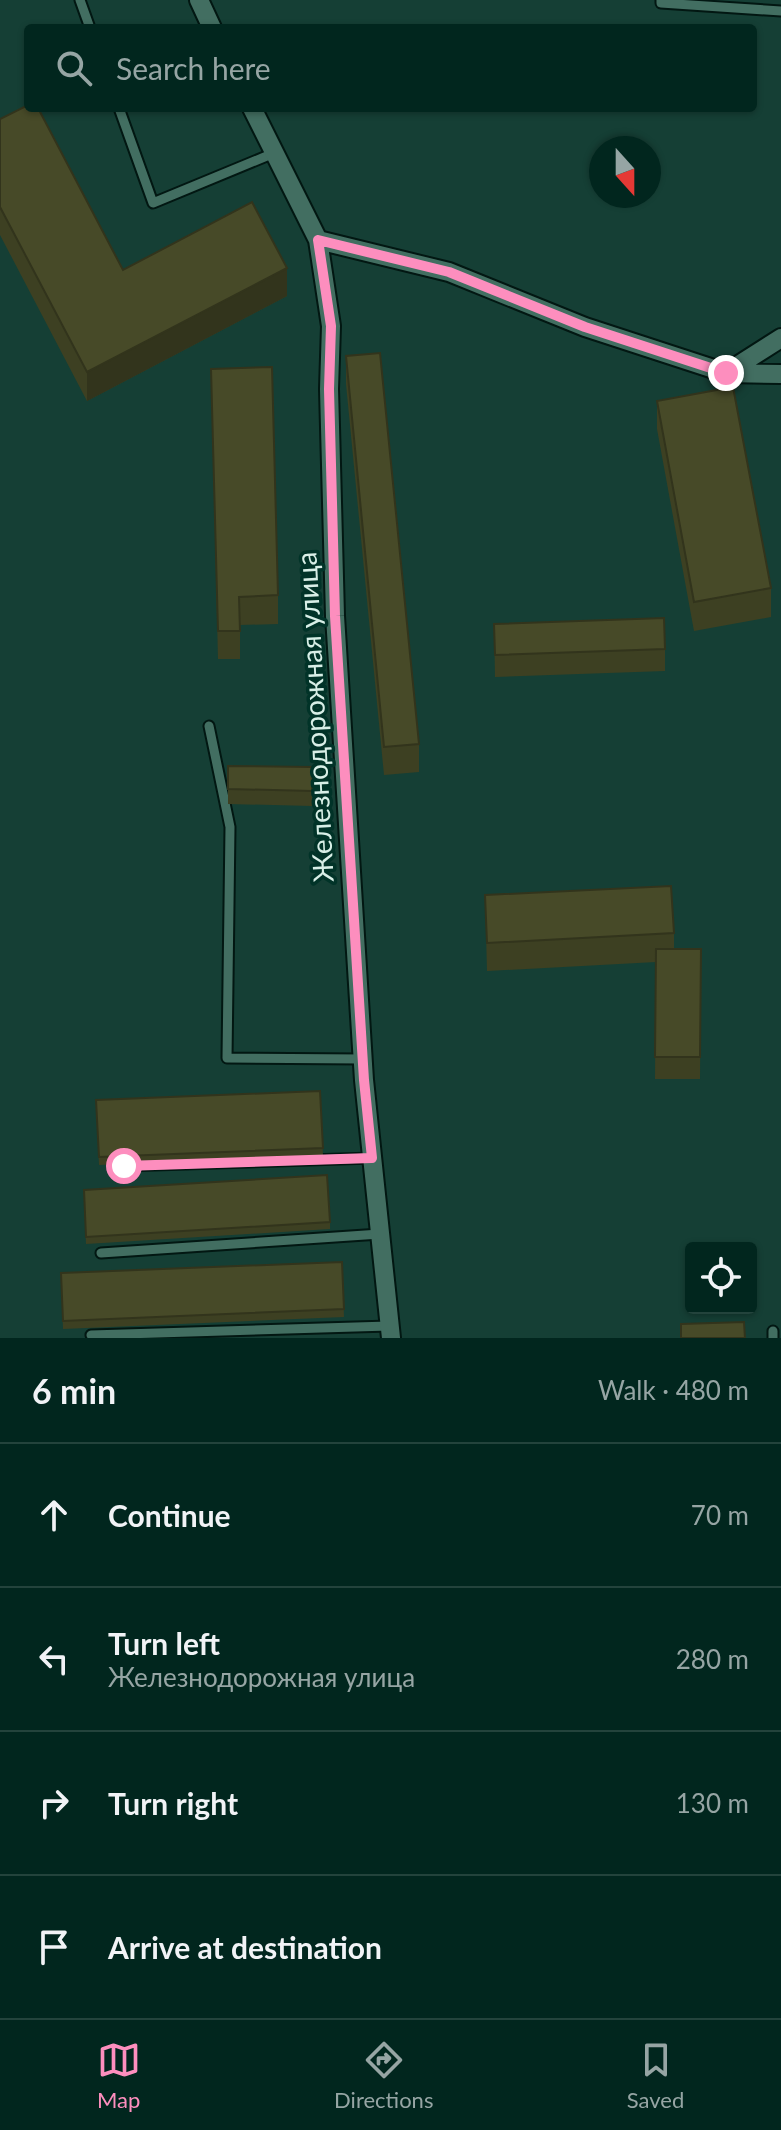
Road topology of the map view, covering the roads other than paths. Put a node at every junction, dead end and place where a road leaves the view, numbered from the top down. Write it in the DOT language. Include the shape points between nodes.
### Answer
graph roads {
  1 [pos="80,0"];
  2 [pos="199,0"];
  3 [pos="661,0"];
  4 [pos="781,11"];
  5 [pos="89,24"];
  6 [pos="210,24"];
  7 [pos="120,112"];
  8 [pos="254,112"];
  9 [pos="274,153"];
  10 [pos="318,240"];
  11 [pos="781,338"];
  12 [pos="726,373"];
  13 [pos="781,374"];
  14 [pos="209,726"];
  15 [pos="363,1059"];
  16 [pos="372,1158"];
  17 [pos="124,1166"];
  18 [pos="380,1234"];
  19 [pos="101,1253"];
  20 [pos="390,1332"];
  21 [pos="91,1335"];
  1 -- 5 [label="lane"];
  2 -- 6 [label="street"];
  3 -- 4 [label="lane"];
  7 -- 9 [label="lane" via="153,203"];
  8 -- 9 [label="street, Железнодорожная улица"];
  9 -- 10 [label="street, Железнодорожная улица"];
  10 -- 12 [label="street" via="449,272 585,327"];
  10 -- 15 [label="street, Железнодорожная улица" via="331,326 335,616"];
  11 -- 12 [label="street"];
  12 -- 13 [label="street"];
  14 -- 15 [label="lane" via="230,827 227,1058"];
  15 -- 16 [label="street, Железнодорожная улица"];
  16 -- 17 [label="lane"];
  16 -- 18 [label="street, Железнодорожная улица"];
  18 -- 19 [label="lane"];
  18 -- 20 [label="street, Железнодорожная улица"];
  20 -- 21 [label="lane"];
}
